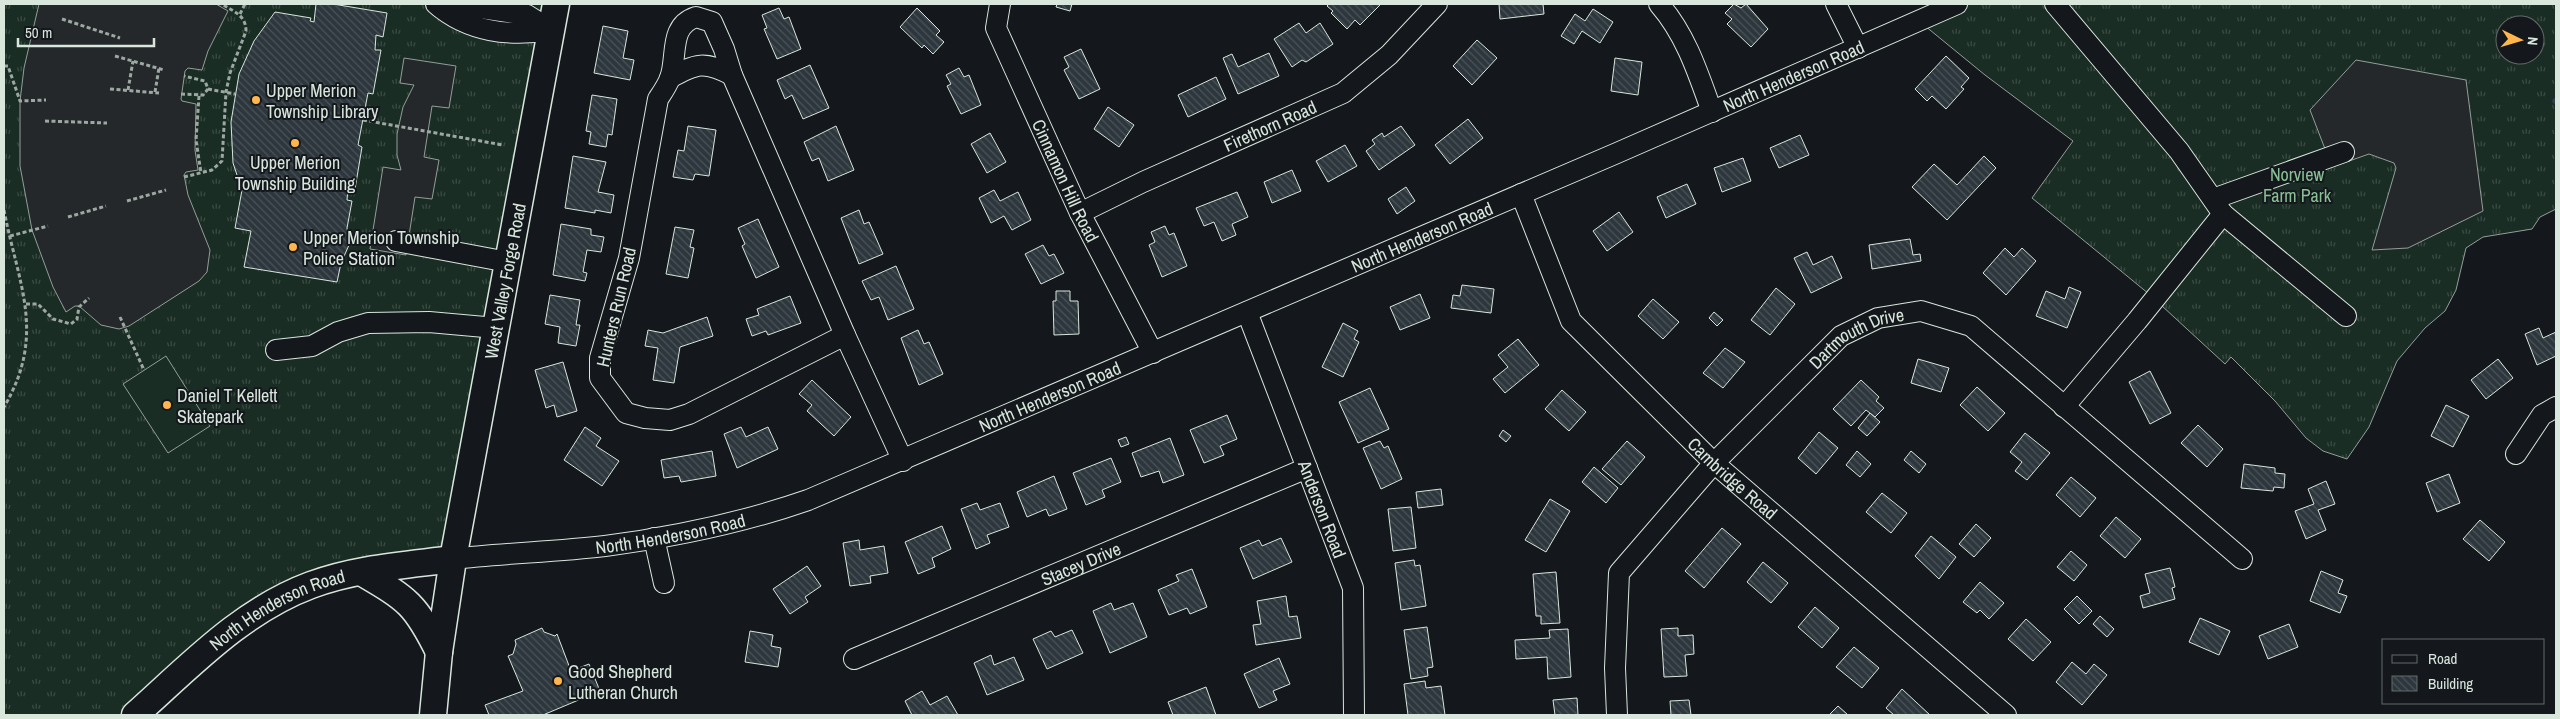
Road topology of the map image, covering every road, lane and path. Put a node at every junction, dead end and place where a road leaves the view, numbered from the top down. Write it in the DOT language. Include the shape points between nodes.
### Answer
graph roads {
  1 [pos="222,4"];
  2 [pos="245,4"];
  3 [pos="556,4"];
  4 [pos="1436,4"];
  5 [pos="1659,4"];
  6 [pos="1836,4"];
  7 [pos="1957,4"];
  8 [pos="2055,4"];
  9 [pos="996,5"];
  10 [pos="438,6"];
  11 [pos="240,14"];
  12 [pos="62,19"];
  13 [pos="551,30"];
  14 [pos="120,38"];
  15 [pos="1858,48"];
  16 [pos="115,56"];
  17 [pos="132,61"];
  18 [pos="4,66"];
  19 [pos="159,68"];
  20 [pos="164,70"];
  21 [pos="732,74"];
  22 [pos="184,76"];
  23 [pos="670,78"];
  24 [pos="110,89"];
  25 [pos="208,89"];
  26 [pos="128,90"];
  27 [pos="226,92"];
  28 [pos="181,94"];
  29 [pos="235,94"];
  30 [pos="199,96"];
  31 [pos="46,100"];
  32 [pos="1712,112"];
  33 [pos="363,120"];
  34 [pos="45,121"];
  35 [pos="106,122"];
  36 [pos="503,145"];
  37 [pos="2344,152"];
  38 [pos="201,172"];
  39 [pos="184,177"];
  40 [pos="166,190"];
  41 [pos="1520,194"];
  42 [pos="127,201"];
  43 [pos="106,206"];
  44 [pos="2218,207"];
  45 [pos="4,210"];
  46 [pos="1080,213"];
  47 [pos="68,217"];
  48 [pos="48,226"];
  49 [pos="10,236"];
  50 [pos="396,241"];
  51 [pos="508,262"];
  52 [pos="89,298"];
  53 [pos="26,304"];
  54 [pos="1247,312"];
  55 [pos="2346,316"];
  56 [pos="120,317"];
  57 [pos="496,328"];
  58 [pos="845,335"];
  59 [pos="276,350"];
  60 [pos="1152,353"];
  61 [pos="144,370"];
  62 [pos="4,407"];
  63 [pos="2064,407"];
  64 [pos="2556,407"];
  65 [pos="2516,454"];
  66 [pos="902,461"];
  67 [pos="1714,463"];
  68 [pos="1307,468"];
  69 [pos="654,538"];
  70 [pos="453,559"];
  71 [pos="2242,559"];
  72 [pos="361,572"];
  73 [pos="664,583"];
  74 [pos="439,652"];
  75 [pos="854,659"];
  76 [pos="135,715"];
  77 [pos="433,715"];
  78 [pos="1354,715"];
  79 [pos="1617,715"];
  80 [pos="2006,715"];
  1 -- 11 [label="path"];
  2 -- 11 [label="path"];
  3 -- 13 [label="main road, West Valley Forge Road"];
  4 -- 46 [label="street, Firethorn Road" via="1389,55 1343,93"];
  5 -- 32 [label="street" via="1690,51"];
  6 -- 15 [label="street"];
  7 -- 15 [label="street, North Henderson Road"];
  8 -- 44 [label="street" via="2179,151"];
  9 -- 46 [label="street, Cinnamon Hill Road" via="996,28"];
  10 -- 13 [label="street" via="476,7 527,15"];
  11 -- 27 [label="path" via="246,31"];
  12 -- 14 [label="path"];
  13 -- 51 [label="main road, West Valley Forge Road"];
  15 -- 32 [label="street, North Henderson Road"];
  16 -- 17 [label="path"];
  17 -- 19 [label="path"];
  17 -- 26 [label="path"];
  18 -- 31 [label="path" via="8,66 20,100"];
  19 -- 20 [label="path"];
  19 -- 26 [label="path" via="157,93"];
  21 -- 23 [label="street" via="714,65 691,66"];
  21 -- 23 [label="street, Hunters Run Road" via="712,22 696,17 689,19 678,32"];
  21 -- 58 [label="street, Hunters Run Road"];
  22 -- 25 [label="path" via="205,81"];
  23 -- 58 [label="street, Hunters Run Road" via="658,99 629,258 600,358 600,378 611,395 626,413 670,420 689,414"];
  24 -- 26 [label="path"];
  25 -- 27 [label="path"];
  25 -- 30 [label="path"];
  27 -- 29 [label="path"];
  27 -- 38 [label="path" via="222,161 212,170"];
  28 -- 30 [label="path"];
  30 -- 38 [label="path" via="196,140"];
  32 -- 41 [label="street, North Henderson Road"];
  33 -- 36 [label="path"];
  34 -- 35 [label="path"];
  37 -- 44 [label="street"];
  38 -- 39 [label="path"];
  40 -- 42 [label="path"];
  41 -- 54 [label="street, North Henderson Road"];
  41 -- 67 [label="street, Cambridge Road" via="1571,321"];
  43 -- 47 [label="path"];
  44 -- 55 [label="street"];
  44 -- 63 [label="street" via="2137,321"];
  45 -- 49 [label="path"];
  46 -- 60 [label="street, Cinnamon Hill Road"];
  48 -- 49 [label="path"];
  49 -- 53 [label="path"];
  50 -- 51 [label="street"];
  51 -- 57 [label="main road, West Valley Forge Road"];
  52 -- 53 [label="path" via="79,307 77,319 71,324 53,319 38,304"];
  53 -- 62 [label="path" via="27,330 22,367"];
  54 -- 60 [label="street, North Henderson Road"];
  54 -- 68 [label="street, Anderson Road"];
  56 -- 61 [label="path"];
  57 -- 59 [label="street" via="429,322 368,323 338,332 312,346"];
  57 -- 70 [label="main road, West Valley Forge Road"];
  58 -- 66 [label="street, Hunters Run Road"];
  60 -- 66 [label="street, North Henderson Road"];
  63 -- 67 [label="street, Dartmouth Drive" via="1971,326 1921,311 1878,318 1841,336"];
  63 -- 71 [label="street, Dartmouth Drive"];
  64 -- 65 [label="street" via="2542,415"];
  66 -- 69 [label="street, North Henderson Road" via="762,516"];
  67 -- 79 [label="street, Dartmouth Drive" via="1619,573 1615,668"];
  67 -- 80 [label="street, Cambridge Road"];
  68 -- 75 [label="street, Stacey Drive"];
  68 -- 78 [label="street, Anderson Road" via="1353,588"];
  69 -- 70 [label="street, North Henderson Road" via="604,546"];
  69 -- 73 [label="street"];
  70 -- 72 [label="main road, North Henderson Road"];
  70 -- 74 [label="main road, West Valley Forge Road"];
  72 -- 74 [label="main road" via="404,598 424,623"];
  72 -- 76 [label="main road, North Henderson Road" via="313,584 254,614"];
  74 -- 77 [label="main road, West Valley Forge Road"];
}
